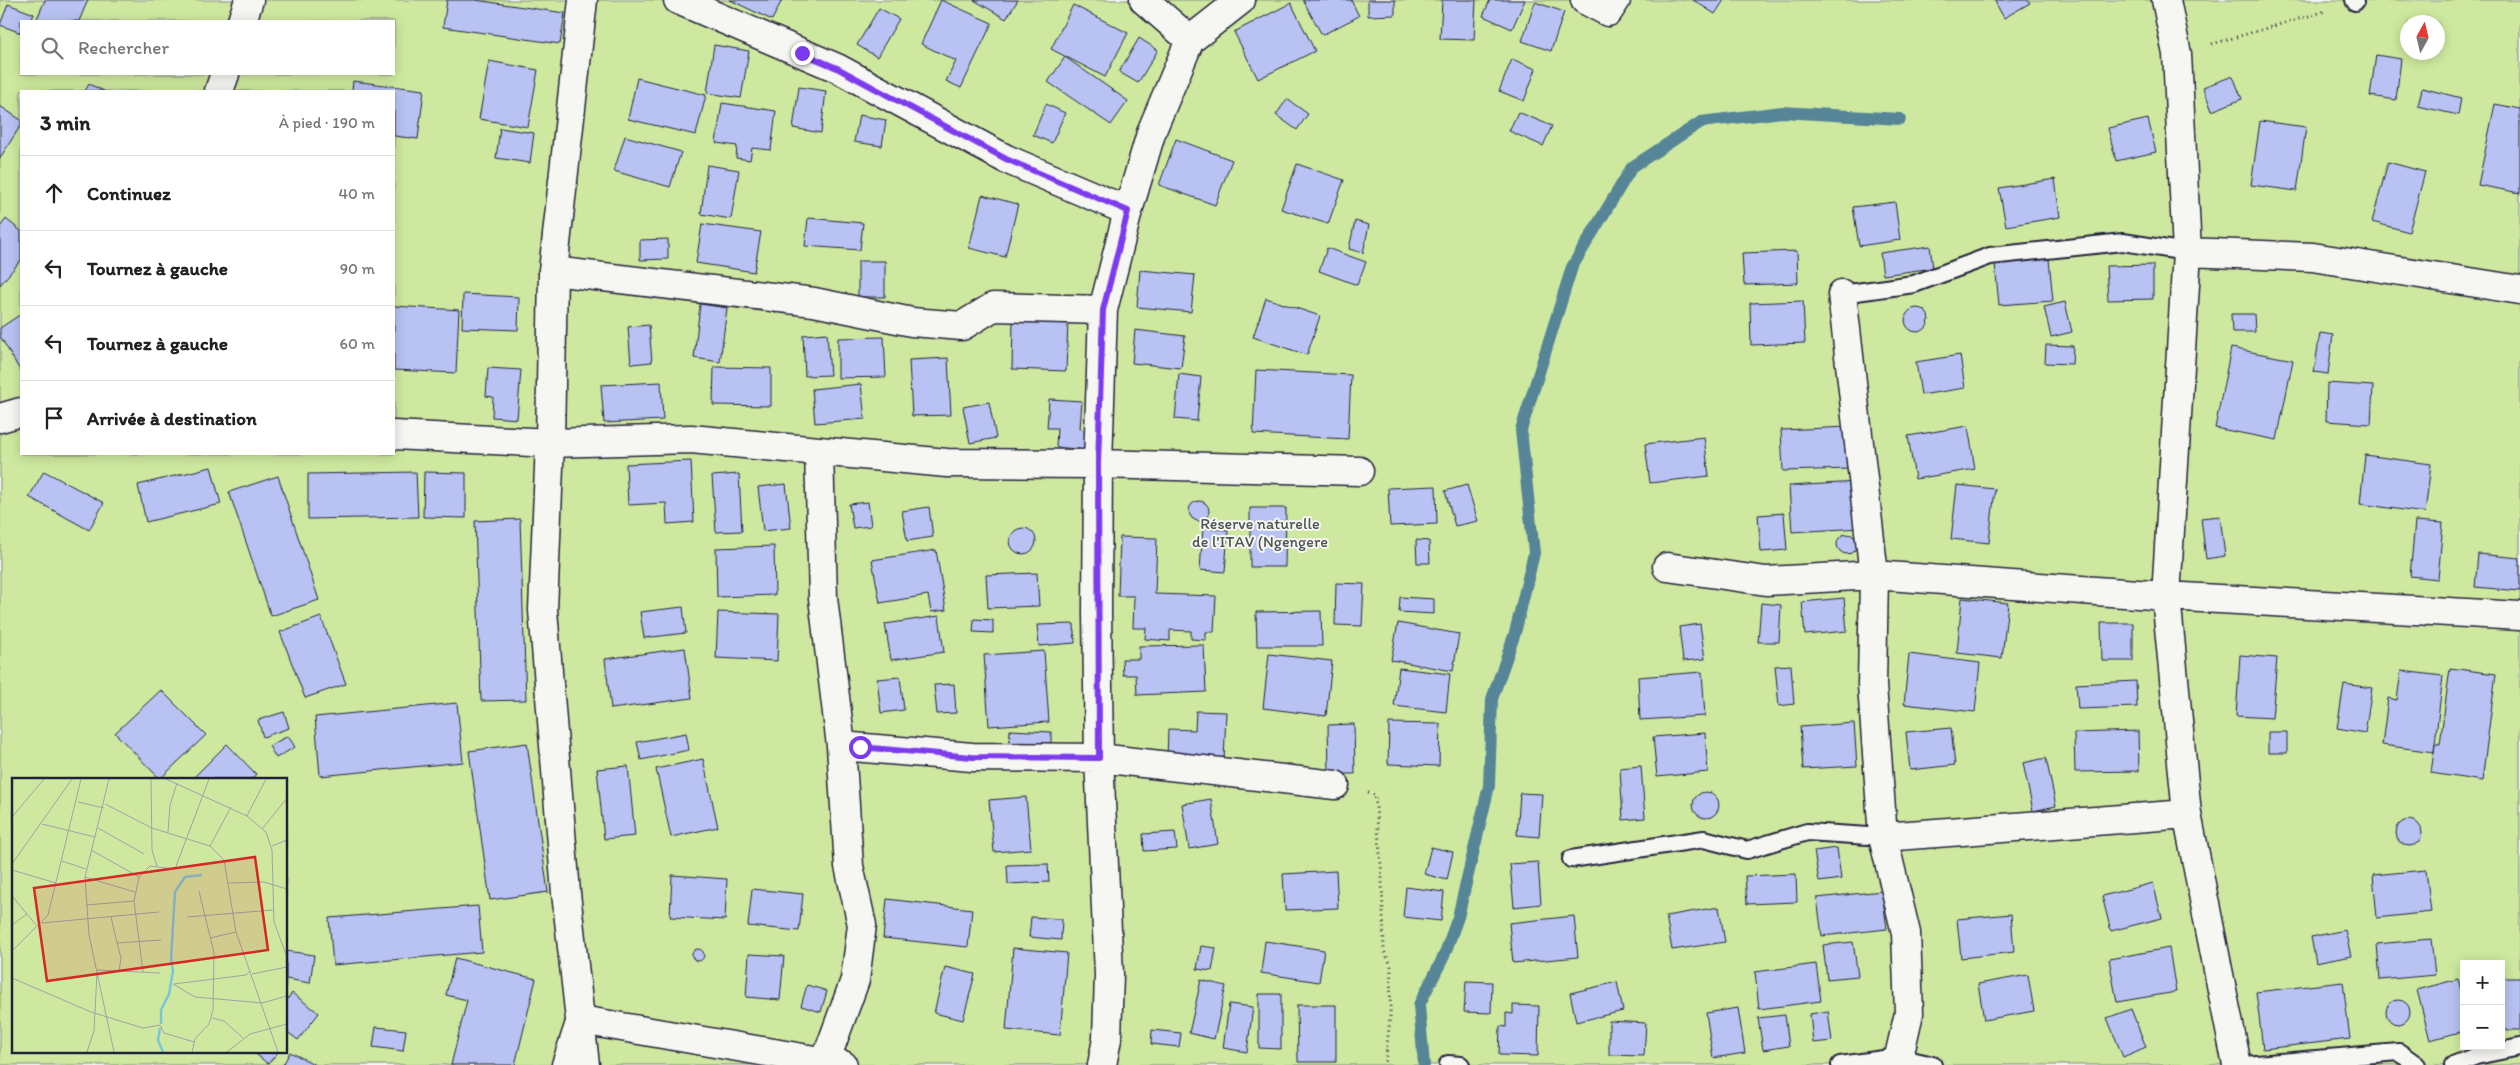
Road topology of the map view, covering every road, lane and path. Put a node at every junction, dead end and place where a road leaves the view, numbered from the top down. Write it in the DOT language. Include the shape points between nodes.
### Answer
graph roads {
  1 [pos="249,0"];
  2 [pos="584,0"];
  3 [pos="678,0"];
  4 [pos="1144,0"];
  5 [pos="1241,0"];
  6 [pos="1584,0"];
  7 [pos="1616,0"];
  8 [pos="2166,0"];
  9 [pos="2355,1"];
  10 [pos="242,20"];
  11 [pos="1190,40"];
  12 [pos="2177,54"];
  13 [pos="224,75"];
  14 [pos="219,90"];
  15 [pos="1128,211"];
  16 [pos="2187,252"];
  17 [pos="553,271"];
  18 [pos="2520,290"];
  19 [pos="1842,294"];
  20 [pos="1103,310"];
  21 [pos="20,412"];
  22 [pos="0,418"];
  23 [pos="395,435"];
  24 [pos="550,443"];
  25 [pos="819,452"];
  26 [pos="1098,464"];
  27 [pos="1359,471"];
  28 [pos="1667,567"];
  29 [pos="1874,575"];
  30 [pos="2166,596"];
  31 [pos="2520,616"];
  32 [pos="841,746"];
  33 [pos="1099,758"];
  34 [pos="1335,785"];
  35 [pos="2188,814"];
  36 [pos="1883,838"];
  37 [pos="1571,859"];
  38 [pos="581,1020"];
  39 [pos="2520,1047"];
  40 [pos="1898,1061"];
  41 [pos="834,1063"];
  42 [pos="566,1065"];
  43 [pos="585,1065"];
  44 [pos="1102,1065"];
  45 [pos="1385,1065"];
  46 [pos="1840,1065"];
  47 [pos="1933,1065"];
  48 [pos="2237,1065"];
  49 [pos="2245,1065"];
  50 [pos="2417,1065"];
  51 [pos="2452,1065"];
  1 -- 10 [label="street"];
  2 -- 17 [label="street"];
  3 -- 15 [label="street" via="837,68 1006,159"];
  4 -- 11 [label="street"];
  5 -- 11 [label="street"];
  6 -- 7 [label="street" via="1608,12"];
  8 -- 12 [label="street"];
  9 -- 12 [label="path"];
  11 -- 15 [label="street" via="1152,130"];
  12 -- 16 [label="street"];
  13 -- 14 [label="street"];
  15 -- 20 [label="street"];
  16 -- 18 [label="street" via="2313,257"];
  16 -- 19 [label="lane" via="2123,242 1990,256 1914,284"];
  16 -- 30 [label="street"];
  17 -- 20 [label="street" via="814,302 912,322 962,326 993,307"];
  17 -- 24 [label="street"];
  19 -- 29 [label="street"];
  20 -- 26 [label="street"];
  21 -- 22 [label="street"];
  23 -- 24 [label="street"];
  24 -- 25 [label="street" via="690,439"];
  24 -- 38 [label="street" via="543,610 566,893"];
  25 -- 26 [label="street" via="947,462"];
  25 -- 32 [label="street" via="823,598"];
  26 -- 27 [label="street"];
  26 -- 33 [label="street"];
  28 -- 29 [label="street" via="1766,581"];
  29 -- 30 [label="street"];
  29 -- 36 [label="street" via="1872,685"];
  30 -- 31 [label="street"];
  30 -- 35 [label="street"];
  32 -- 33 [label="street" via="972,757"];
  32 -- 41 [label="street" via="849,866 862,925 855,980"];
  33 -- 34 [label="street"];
  33 -- 44 [label="street" via="1109,974 1107,1039"];
  34 -- 45 [label="path" via="1375,795 1384,951 1391,965"];
  35 -- 36 [label="street"];
  35 -- 48 [label="street"];
  36 -- 37 [label="lane" via="1807,832 1747,850 1704,839"];
  36 -- 40 [label="street" via="1906,933 1909,1013"];
  38 -- 41 [label="street"];
  38 -- 42 [label="street"];
  38 -- 43 [label="street"];
  39 -- 51 [label="lane" via="2476,1056"];
  40 -- 46 [label="lane"];
  40 -- 47 [label="lane"];
  49 -- 50 [label="lane" via="2399,1052"];
}
